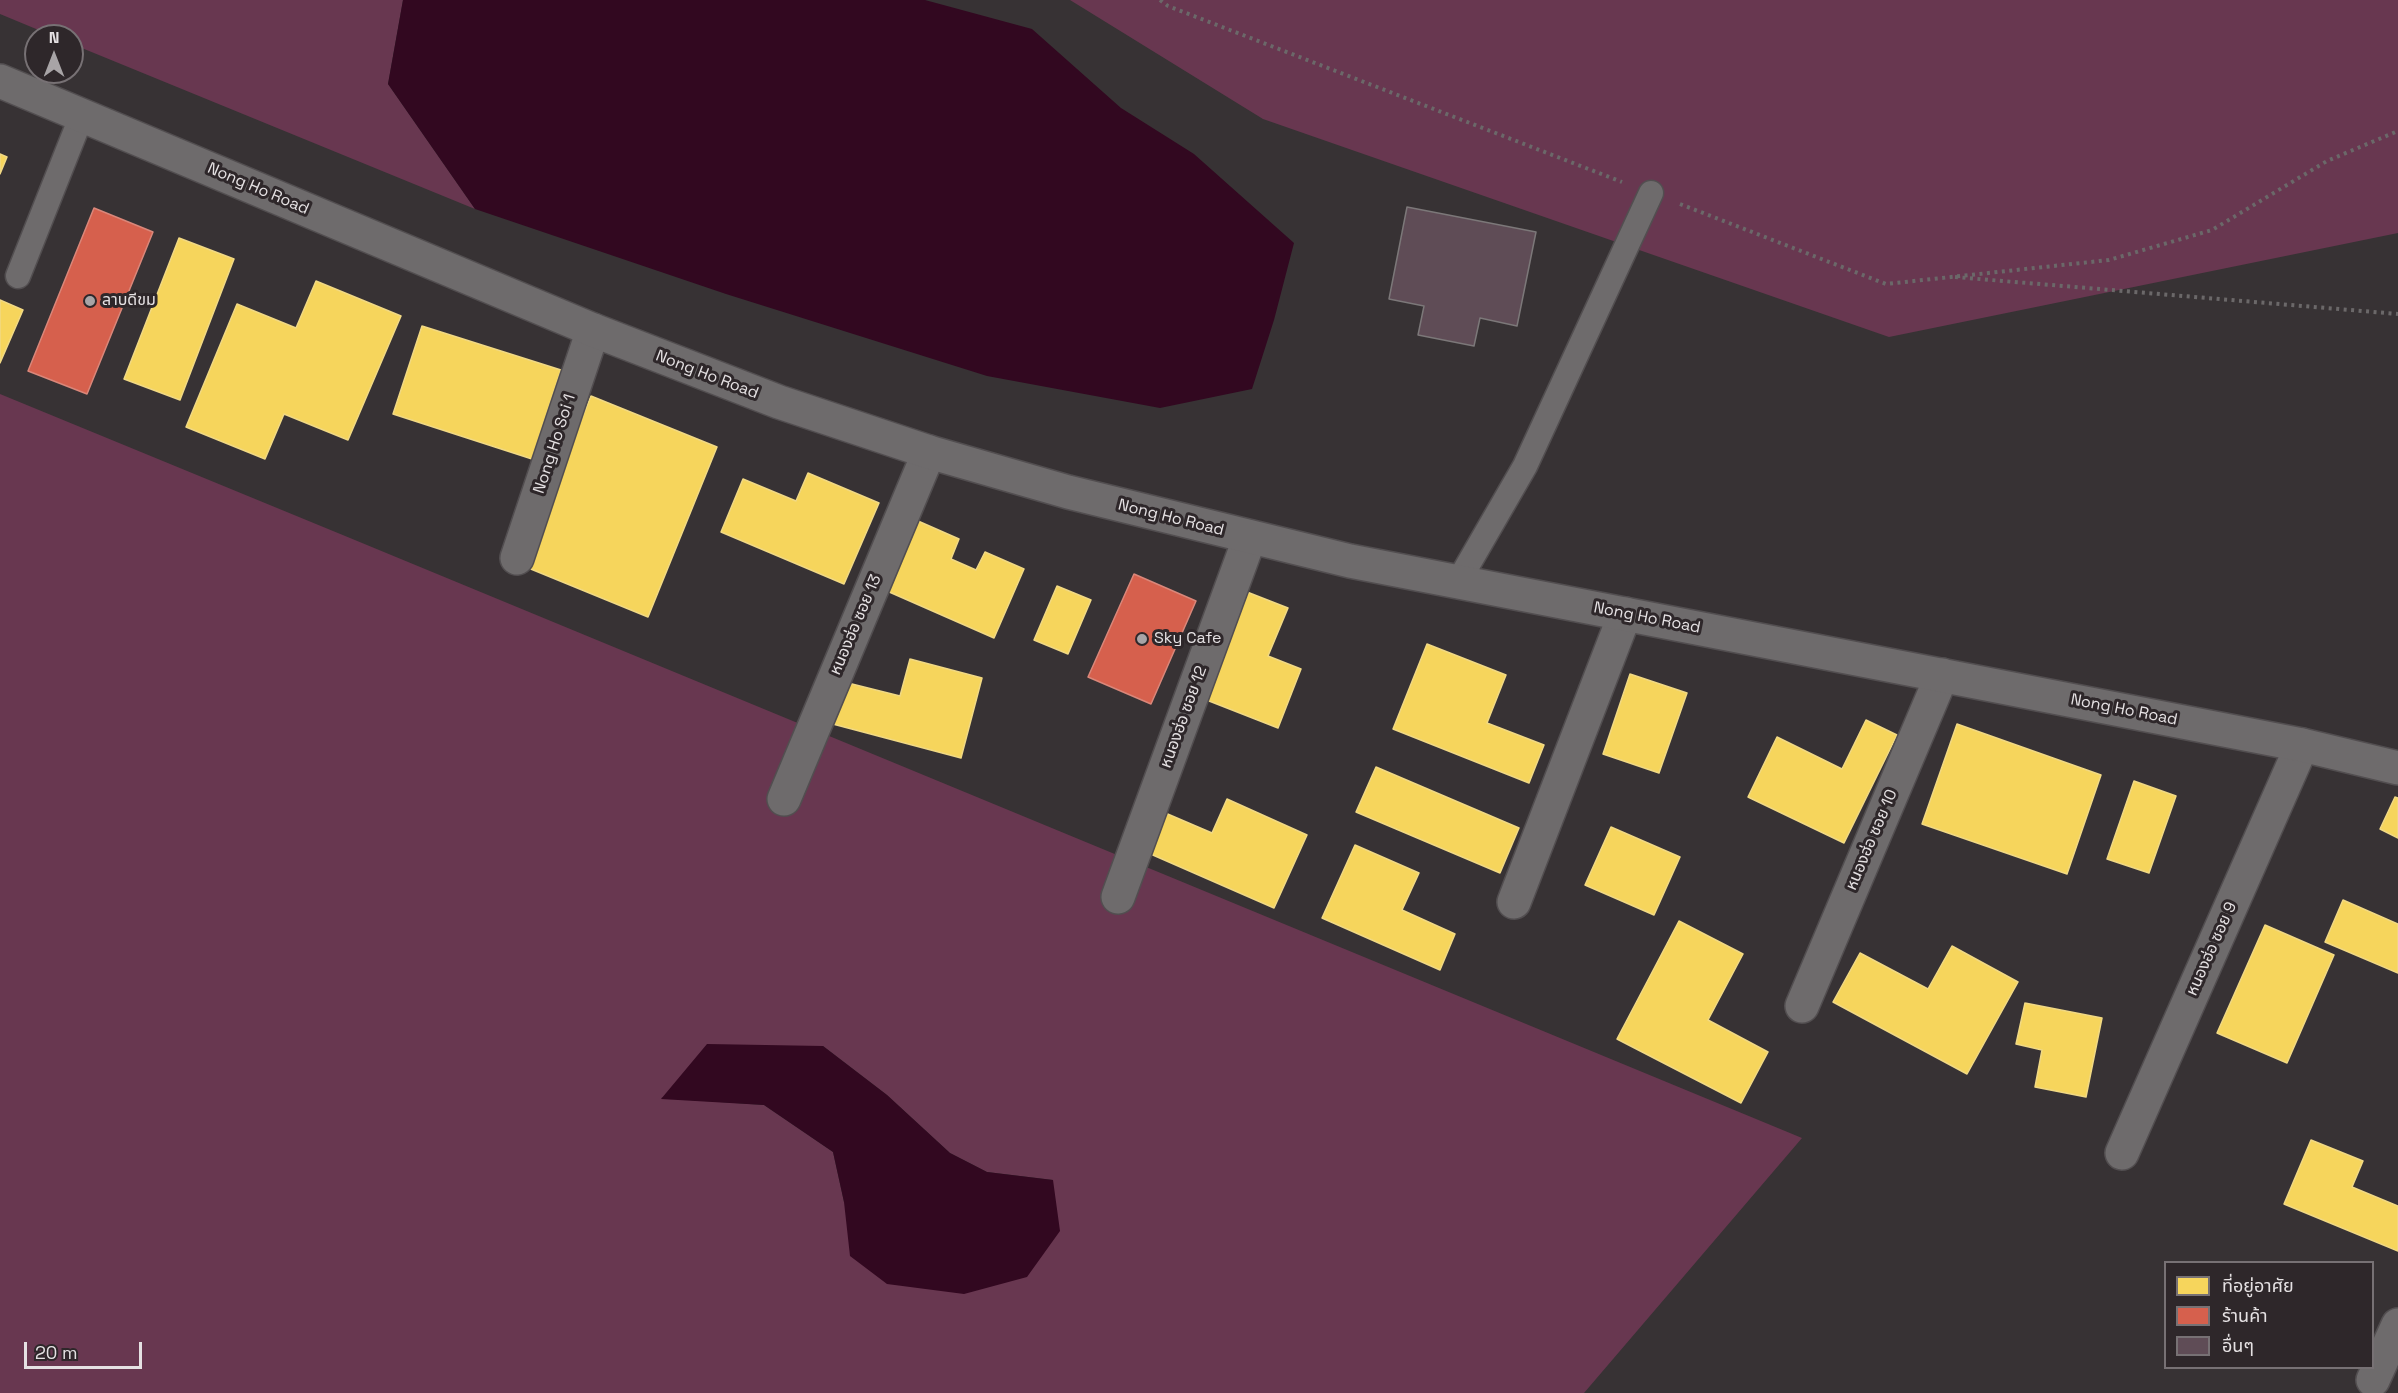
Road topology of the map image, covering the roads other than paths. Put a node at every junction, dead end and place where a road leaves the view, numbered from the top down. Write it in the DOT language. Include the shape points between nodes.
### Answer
graph roads {
  1 [pos="0,81"];
  2 [pos="82,115"];
  3 [pos="1651,193"];
  4 [pos="18,276"];
  5 [pos="593,330"];
  6 [pos="929,452"];
  7 [pos="1250,537"];
  8 [pos="517,558"];
  9 [pos="1458,582"];
  10 [pos="1625,614"];
  11 [pos="1942,675"];
  12 [pos="2302,745"];
  13 [pos="2398,768"];
  14 [pos="784,799"];
  15 [pos="1118,897"];
  16 [pos="1514,902"];
  17 [pos="1802,1006"];
  18 [pos="2122,1153"];
  19 [pos="2398,1325"];
  20 [pos="2373,1380"];
  1 -- 2 [label="main road, Nong Ho Road"];
  2 -- 4 [label="lane"];
  2 -- 5 [label="main road, Nong Ho Road"];
  3 -- 9 [label="lane" via="1525,466"];
  5 -- 6 [label="main road, Nong Ho Road" via="779,402"];
  5 -- 8 [label="main road, Nong Ho Soi 1"];
  6 -- 7 [label="main road, Nong Ho Road" via="1068,492"];
  6 -- 14 [label="main road, หนองฮ่อ ซอย 13"];
  7 -- 9 [label="main road, Nong Ho Road"];
  7 -- 15 [label="main road, หนองฮ่อ ซอย 12"];
  9 -- 10 [label="main road, Nong Ho Road"];
  10 -- 11 [label="main road, Nong Ho Road"];
  10 -- 16 [label="main road"];
  11 -- 12 [label="main road, Nong Ho Road"];
  11 -- 17 [label="main road, หนองฮ่อ ซอย 10"];
  12 -- 13 [label="main road, Nong Ho Road"];
  12 -- 18 [label="main road, หนองฮ่อ ซอย 9"];
  19 -- 20 [label="main road"];
}
